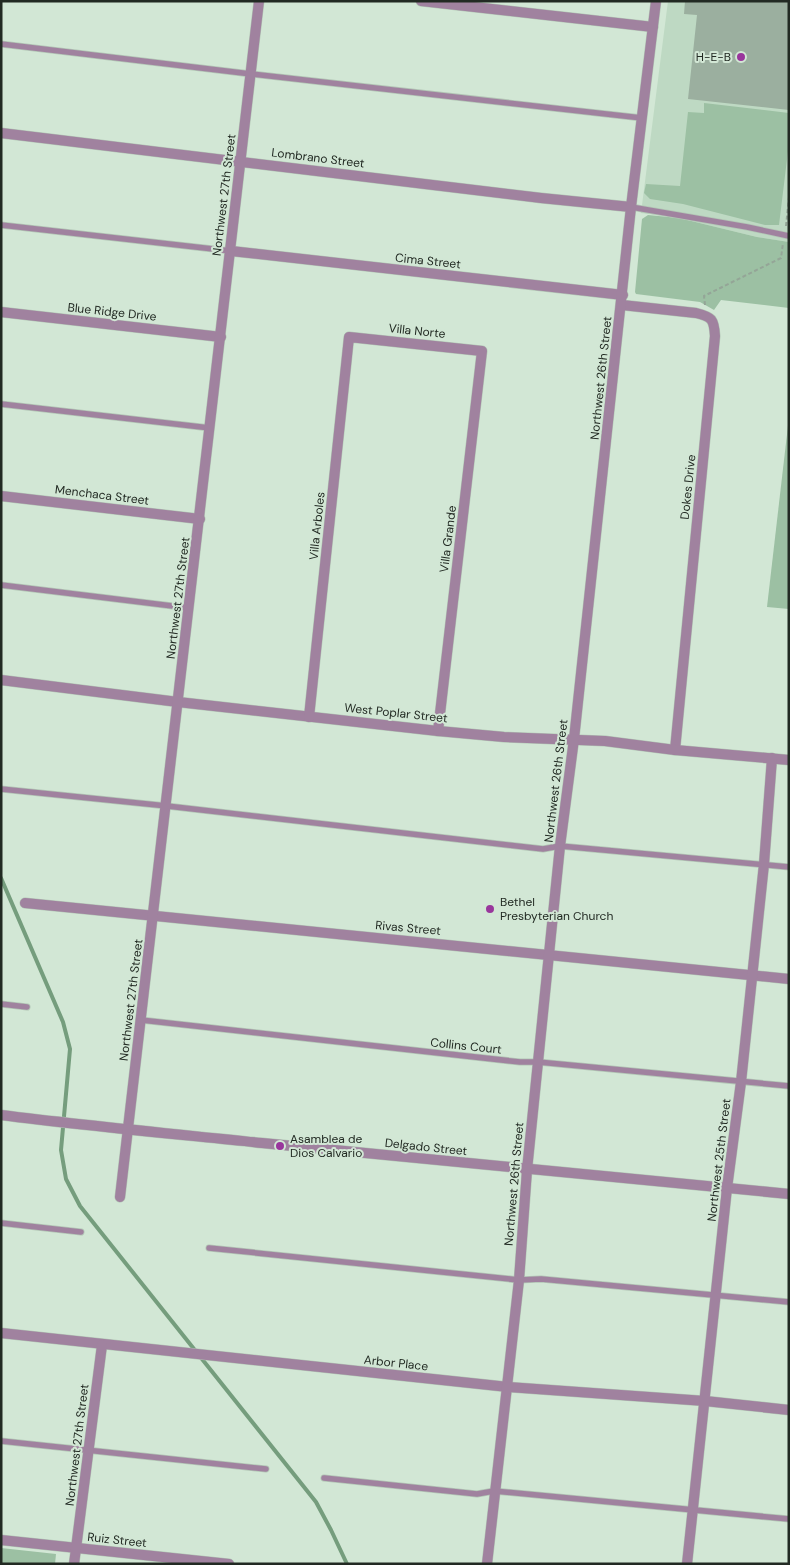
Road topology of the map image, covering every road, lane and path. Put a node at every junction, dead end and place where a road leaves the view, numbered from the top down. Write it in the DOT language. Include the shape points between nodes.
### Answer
graph roads {
  1 [pos="259,1"];
  2 [pos="421,1"];
  3 [pos="656,1"];
  4 [pos="653,27"];
  5 [pos="1,44"];
  6 [pos="251,74"];
  7 [pos="642,118"];
  8 [pos="1,134"];
  9 [pos="241,161"];
  10 [pos="789,196"];
  11 [pos="631,207"];
  12 [pos="1,225"];
  13 [pos="786,226"];
  14 [pos="789,236"];
  15 [pos="783,242"];
  16 [pos="230,251"];
  17 [pos="622,300"];
  18 [pos="1,312"];
  19 [pos="705,315"];
  20 [pos="221,336"];
  21 [pos="349,337"];
  22 [pos="482,351"];
  23 [pos="1,404"];
  24 [pos="210,428"];
  25 [pos="1,496"];
  26 [pos="200,519"];
  27 [pos="1,585"];
  28 [pos="189,608"];
  29 [pos="1,680"];
  30 [pos="178,702"];
  31 [pos="309,717"];
  32 [pos="438,730"];
  33 [pos="574,739"];
  34 [pos="675,750"];
  35 [pos="772,758"];
  36 [pos="789,760"];
  37 [pos="1,789"];
  38 [pos="166,806"];
  39 [pos="560,846"];
  40 [pos="764,864"];
  41 [pos="789,867"];
  42 [pos="25,903"];
  43 [pos="154,916"];
  44 [pos="550,954"];
  45 [pos="752,975"];
  46 [pos="789,979"];
  47 [pos="1,1004"];
  48 [pos="27,1007"];
  49 [pos="141,1020"];
  50 [pos="538,1062"];
  51 [pos="741,1082"];
  52 [pos="789,1086"];
  53 [pos="1,1115"];
  54 [pos="128,1130"];
  55 [pos="527,1170"];
  56 [pos="727,1188"];
  57 [pos="789,1194"];
  58 [pos="120,1197"];
  59 [pos="1,1223"];
  60 [pos="82,1232"];
  61 [pos="209,1248"];
  62 [pos="519,1280"];
  63 [pos="717,1295"];
  64 [pos="789,1302"];
  65 [pos="1,1333"];
  66 [pos="102,1345"];
  67 [pos="508,1387"];
  68 [pos="705,1401"];
  69 [pos="789,1410"];
  70 [pos="1,1441"];
  71 [pos="88,1452"];
  72 [pos="266,1469"];
  73 [pos="324,1478"];
  74 [pos="494,1491"];
  75 [pos="693,1509"];
  76 [pos="789,1519"];
  77 [pos="1,1540"];
  78 [pos="76,1549"];
  79 [pos="74,1564"];
  80 [pos="230,1564"];
  81 [pos="487,1564"];
  82 [pos="687,1564"];
  1 -- 6 [label="street, Northwest 27th Street"];
  2 -- 4 [label="street"];
  3 -- 4 [label="street, Northwest 26th Street"];
  4 -- 7 [label="street, Northwest 26th Street"];
  5 -- 6 [label="lane"];
  6 -- 7 [label="lane"];
  6 -- 9 [label="street, Northwest 27th Street"];
  7 -- 11 [label="street, Northwest 26th Street"];
  8 -- 9 [label="street, Lombrano Street"];
  9 -- 11 [label="street, Lombrano Street"];
  9 -- 16 [label="street, Northwest 27th Street"];
  10 -- 13 [label="path"];
  11 -- 14 [label="lane"];
  11 -- 17 [label="street, Northwest 26th Street"];
  12 -- 16 [label="lane"];
  15 -- 19 [label="path" via="781,258 704,296"];
  16 -- 17 [label="street, Cima Street"];
  16 -- 20 [label="street, Northwest 27th Street"];
  17 -- 19 [label="street"];
  17 -- 33 [label="street, Northwest 26th Street"];
  18 -- 20 [label="street, Blue Ridge Drive"];
  19 -- 34 [label="street, Dokes Drive" via="712,321 715,336"];
  20 -- 24 [label="street, Northwest 27th Street"];
  21 -- 22 [label="street, Villa Norte"];
  21 -- 31 [label="street, Villa Arboles"];
  22 -- 32 [label="street, Villa Grande"];
  23 -- 24 [label="lane"];
  24 -- 26 [label="street, Northwest 27th Street"];
  25 -- 26 [label="street, Menchaca Street"];
  26 -- 28 [label="street, Northwest 27th Street"];
  27 -- 28 [label="lane"];
  28 -- 30 [label="street, Northwest 27th Street"];
  29 -- 30 [label="street, West Poplar Street"];
  30 -- 31 [label="street, West Poplar Street"];
  30 -- 38 [label="street, Northwest 27th Street"];
  31 -- 32 [label="street, West Poplar Street"];
  32 -- 33 [label="street, West Poplar Street" via="504,737"];
  33 -- 34 [label="street, West Poplar Street"];
  33 -- 39 [label="street, Northwest 26th Street"];
  34 -- 35 [label="street, West Poplar Street"];
  35 -- 36 [label="street, West Poplar Street"];
  35 -- 40 [label="street, Northwest 25th Street"];
  37 -- 38 [label="lane"];
  38 -- 39 [label="lane" via="544,849"];
  38 -- 43 [label="street, Northwest 27th Street"];
  39 -- 40 [label="lane"];
  39 -- 44 [label="street, Northwest 26th Street"];
  40 -- 41 [label="lane"];
  40 -- 45 [label="street, Northwest 25th Street"];
  42 -- 43 [label="street, Rivas Street"];
  43 -- 44 [label="street, Rivas Street"];
  43 -- 49 [label="street, Northwest 27th Street"];
  44 -- 45 [label="street, Rivas Street"];
  44 -- 50 [label="street, Northwest 26th Street"];
  45 -- 46 [label="street, Rivas Street"];
  45 -- 51 [label="street, Northwest 25th Street"];
  47 -- 48 [label="lane"];
  49 -- 50 [label="lane, Collins Court"];
  49 -- 54 [label="street, Northwest 27th Street"];
  50 -- 51 [label="lane, Collins Court"];
  50 -- 55 [label="street, Northwest 26th Street"];
  51 -- 52 [label="lane, Collins Court"];
  51 -- 56 [label="street, Northwest 25th Street"];
  53 -- 54 [label="street, Delgado Street"];
  54 -- 55 [label="street, Delgado Street"];
  54 -- 58 [label="street, Northwest 27th Street"];
  55 -- 56 [label="street, Delgado Street"];
  55 -- 62 [label="street, Northwest 26th Street"];
  56 -- 57 [label="street, Delgado Street"];
  56 -- 63 [label="street, Northwest 25th Street"];
  59 -- 60 [label="lane"];
  61 -- 62 [label="lane"];
  62 -- 63 [label="lane" via="540,1278"];
  62 -- 67 [label="street, Northwest 26th Street"];
  63 -- 64 [label="lane"];
  63 -- 68 [label="street, Northwest 25th Street"];
  65 -- 66 [label="street, Arbor Place"];
  66 -- 67 [label="street, Arbor Place"];
  66 -- 71 [label="street, Northwest 27th Street"];
  67 -- 68 [label="street, Arbor Place"];
  67 -- 74 [label="street, Northwest 26th Street"];
  68 -- 69 [label="street, Arbor Place"];
  68 -- 75 [label="street, Northwest 25th Street"];
  70 -- 71 [label="lane"];
  71 -- 72 [label="lane"];
  71 -- 78 [label="street, Northwest 27th Street"];
  73 -- 74 [label="lane" via="477,1494"];
  74 -- 75 [label="lane"];
  74 -- 81 [label="street, Northwest 26th Street"];
  75 -- 76 [label="lane"];
  75 -- 82 [label="street, Northwest 25th Street"];
  77 -- 78 [label="street, Ruiz Street"];
  78 -- 79 [label="street, Northwest 27th Street"];
  78 -- 80 [label="street, Ruiz Street"];
}
